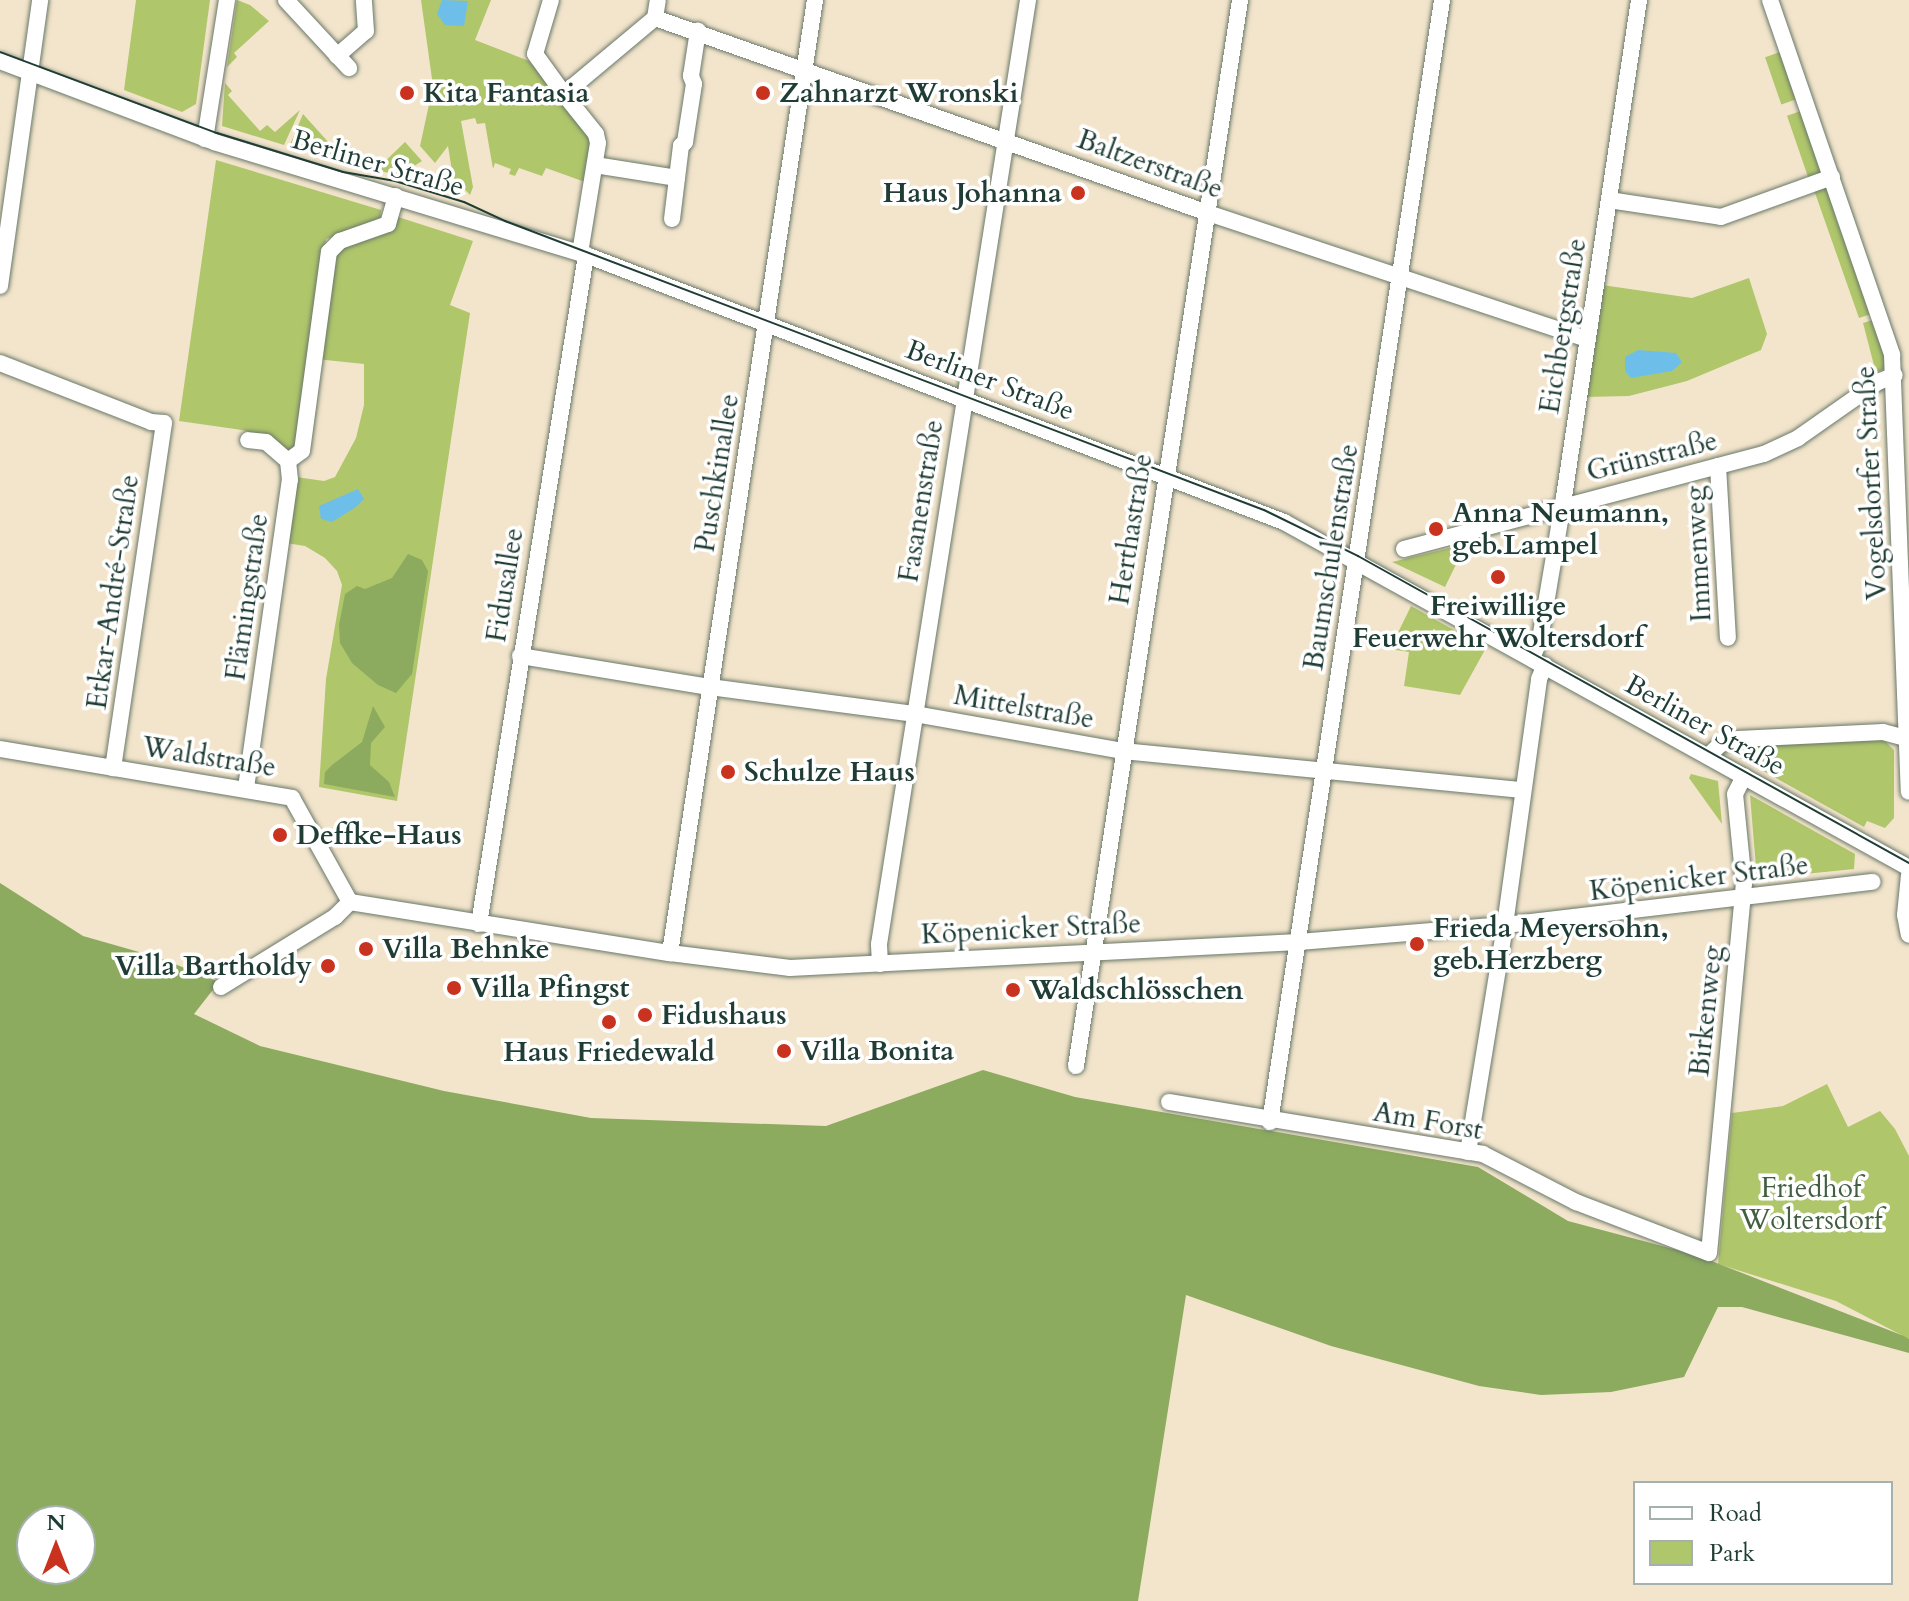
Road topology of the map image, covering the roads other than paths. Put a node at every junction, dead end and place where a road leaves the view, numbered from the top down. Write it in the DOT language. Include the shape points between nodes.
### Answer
graph roads {
  1 [pos="40,0"];
  2 [pos="227,0"];
  3 [pos="286,0"];
  4 [pos="364,0"];
  5 [pos="551,0"];
  6 [pos="658,0"];
  7 [pos="815,0"];
  8 [pos="1028,0"];
  9 [pos="1240,0"];
  10 [pos="1442,0"];
  11 [pos="1639,0"];
  12 [pos="1770,0"];
  13 [pos="655,18"];
  14 [pos="698,31"];
  15 [pos="0,61"];
  16 [pos="804,70"];
  17 [pos="30,73"];
  18 [pos="564,94"];
  19 [pos="205,139"];
  20 [pos="1005,140"];
  21 [pos="595,165"];
  22 [pos="1832,177"];
  23 [pos="677,178"];
  24 [pos="396,196"];
  25 [pos="1609,200"];
  26 [pos="1205,212"];
  27 [pos="672,219"];
  28 [pos="583,254"];
  29 [pos="1400,277"];
  30 [pos="0,286"];
  31 [pos="766,323"];
  32 [pos="1587,339"];
  33 [pos="0,363"];
  34 [pos="1895,375"];
  35 [pos="964,398"];
  36 [pos="248,440"];
  37 [pos="1903,444"];
  38 [pos="288,461"];
  39 [pos="1718,466"];
  40 [pos="1166,475"];
  41 [pos="1561,506"];
  42 [pos="1404,549"];
  43 [pos="1358,560"];
  44 [pos="1906,590"];
  45 [pos="1728,638"];
  46 [pos="520,656"];
  47 [pos="1538,662"];
  48 [pos="710,687"];
  49 [pos="915,714"];
  50 [pos="1908,739"];
  51 [pos="0,749"];
  52 [pos="1123,751"];
  53 [pos="1712,752"];
  54 [pos="113,768"];
  55 [pos="1325,770"];
  56 [pos="1744,776"];
  57 [pos="246,788"];
  58 [pos="1522,790"];
  59 [pos="1909,792"];
  60 [pos="1909,868"];
  61 [pos="1909,875"];
  62 [pos="1872,882"];
  63 [pos="1743,899"];
  64 [pos="350,902"];
  65 [pos="479,924"];
  66 [pos="1505,925"];
  67 [pos="1909,935"];
  68 [pos="1298,942"];
  69 [pos="1093,950"];
  70 [pos="670,953"];
  71 [pos="880,964"];
  72 [pos="221,987"];
  73 [pos="1076,1066"];
  74 [pos="1169,1102"];
  75 [pos="1270,1122"];
  76 [pos="1468,1152"];
  77 [pos="1709,1253"];
  1 -- 17 [label="street"];
  2 -- 19 [label="street"];
  3 -- 4 [label="street" via="343,62 366,31"];
  5 -- 18 [label="street, Fidusallee" via="535,54"];
  6 -- 13 [label="street"];
  7 -- 16 [label="street, Puschkinallee"];
  8 -- 20 [label="street, Fasanenstraße"];
  9 -- 26 [label="street, Herthastraße"];
  10 -- 29 [label="street, Baumschulenstraße"];
  11 -- 25 [label="street, Eichbergstraße"];
  12 -- 22 [label="street, Vogelsdorfer Straße"];
  13 -- 14 [label="street"];
  13 -- 18 [label="street"];
  14 -- 16 [label="street, Baltzerstraße"];
  14 -- 23 [label="street"];
  15 -- 17 [label="street, Berliner Straße"];
  16 -- 20 [label="street, Baltzerstraße"];
  16 -- 31 [label="street, Puschkinallee"];
  17 -- 19 [label="street, Berliner Straße"];
  17 -- 30 [label="street"];
  18 -- 21 [label="street, Fidusallee" via="596,134"];
  19 -- 24 [label="street, Berliner Straße"];
  20 -- 26 [label="street, Baltzerstraße"];
  20 -- 35 [label="street, Fasanenstraße"];
  21 -- 23 [label="street"];
  21 -- 28 [label="street, Fidusallee"];
  22 -- 25 [label="street" via="1721,217"];
  22 -- 34 [label="street, Vogelsdorfer Straße"];
  23 -- 27 [label="street"];
  24 -- 28 [label="street, Berliner Straße"];
  24 -- 38 [label="street" via="388,224 340,241 329,252 302,451"];
  25 -- 32 [label="street, Eichbergstraße"];
  26 -- 29 [label="street, Baltzerstraße"];
  26 -- 40 [label="street, Herthastraße"];
  28 -- 31 [label="street, Berliner Straße"];
  28 -- 46 [label="street, Fidusallee"];
  29 -- 32 [label="street, Baltzerstraße"];
  29 -- 43 [label="street, Baumschulenstraße"];
  31 -- 35 [label="street, Berliner Straße"];
  31 -- 48 [label="street, Puschkinallee"];
  32 -- 41 [label="street, Eichbergstraße"];
  33 -- 54 [label="street, Etkar-André-Straße" via="164,423"];
  34 -- 37 [label="street, Vogelsdorfer Straße"];
  34 -- 39 [label="street, Grünstraße" via="1798,438"];
  35 -- 40 [label="street, Berliner Straße"];
  35 -- 49 [label="street, Fasanenstraße"];
  36 -- 38 [label="street" via="266,442"];
  37 -- 44 [label="street, Vogelsdorfer Straße"];
  38 -- 57 [label="street, Flämingstraße" via="290,480"];
  39 -- 41 [label="street, Grünstraße"];
  39 -- 45 [label="street, Immenweg"];
  40 -- 43 [label="street, Berliner Straße" via="1284,522"];
  40 -- 52 [label="street, Herthastraße"];
  41 -- 42 [label="street, Grünstraße"];
  41 -- 47 [label="street, Eichbergstraße"];
  43 -- 47 [label="street, Berliner Straße"];
  43 -- 55 [label="street, Baumschulenstraße"];
  44 -- 50 [label="street, Vogelsdorfer Straße"];
  46 -- 48 [label="street, Mittelstraße"];
  46 -- 65 [label="street, Fidusallee"];
  47 -- 53 [label="street, Berliner Straße"];
  47 -- 58 [label="street, Eichbergstraße"];
  48 -- 49 [label="street, Mittelstraße"];
  48 -- 70 [label="street, Puschkinallee"];
  49 -- 52 [label="street, Mittelstraße"];
  49 -- 71 [label="street, Fasanenstraße"];
  50 -- 53 [label="street" via="1880,732 1738,739"];
  50 -- 59 [label="street, Vogelsdorfer Straße"];
  51 -- 54 [label="street, Waldstraße"];
  52 -- 55 [label="street, Mittelstraße"];
  52 -- 69 [label="street, Herthastraße"];
  53 -- 56 [label="street, Berliner Straße"];
  54 -- 57 [label="street, Waldstraße"];
  55 -- 58 [label="street, Mittelstraße"];
  55 -- 68 [label="street, Baumschulenstraße"];
  56 -- 60 [label="street, Berliner Straße"];
  56 -- 63 [label="street, Birkenweg" via="1735,794"];
  57 -- 64 [label="street, Waldstraße" via="292,798"];
  58 -- 66 [label="street, Eichbergstraße"];
  61 -- 67 [label="street"];
  62 -- 63 [label="street, Köpenicker Straße"];
  63 -- 66 [label="street, Köpenicker Straße"];
  63 -- 77 [label="street, Birkenweg"];
  64 -- 65 [label="street, Köpenicker Straße"];
  64 -- 72 [label="street" via="335,917"];
  65 -- 70 [label="street, Köpenicker Straße"];
  66 -- 68 [label="street, Köpenicker Straße"];
  66 -- 76 [label="street, Eichbergstraße"];
  68 -- 69 [label="street, Köpenicker Straße"];
  68 -- 75 [label="street, Baumschulenstraße"];
  69 -- 71 [label="street, Köpenicker Straße"];
  69 -- 73 [label="street, Herthastraße"];
  70 -- 71 [label="street, Köpenicker Straße" via="762,966"];
  74 -- 75 [label="street, Am Forst"];
  75 -- 76 [label="street, Am Forst"];
  76 -- 77 [label="street, Am Forst" via="1483,1154 1613,1218"];
}
